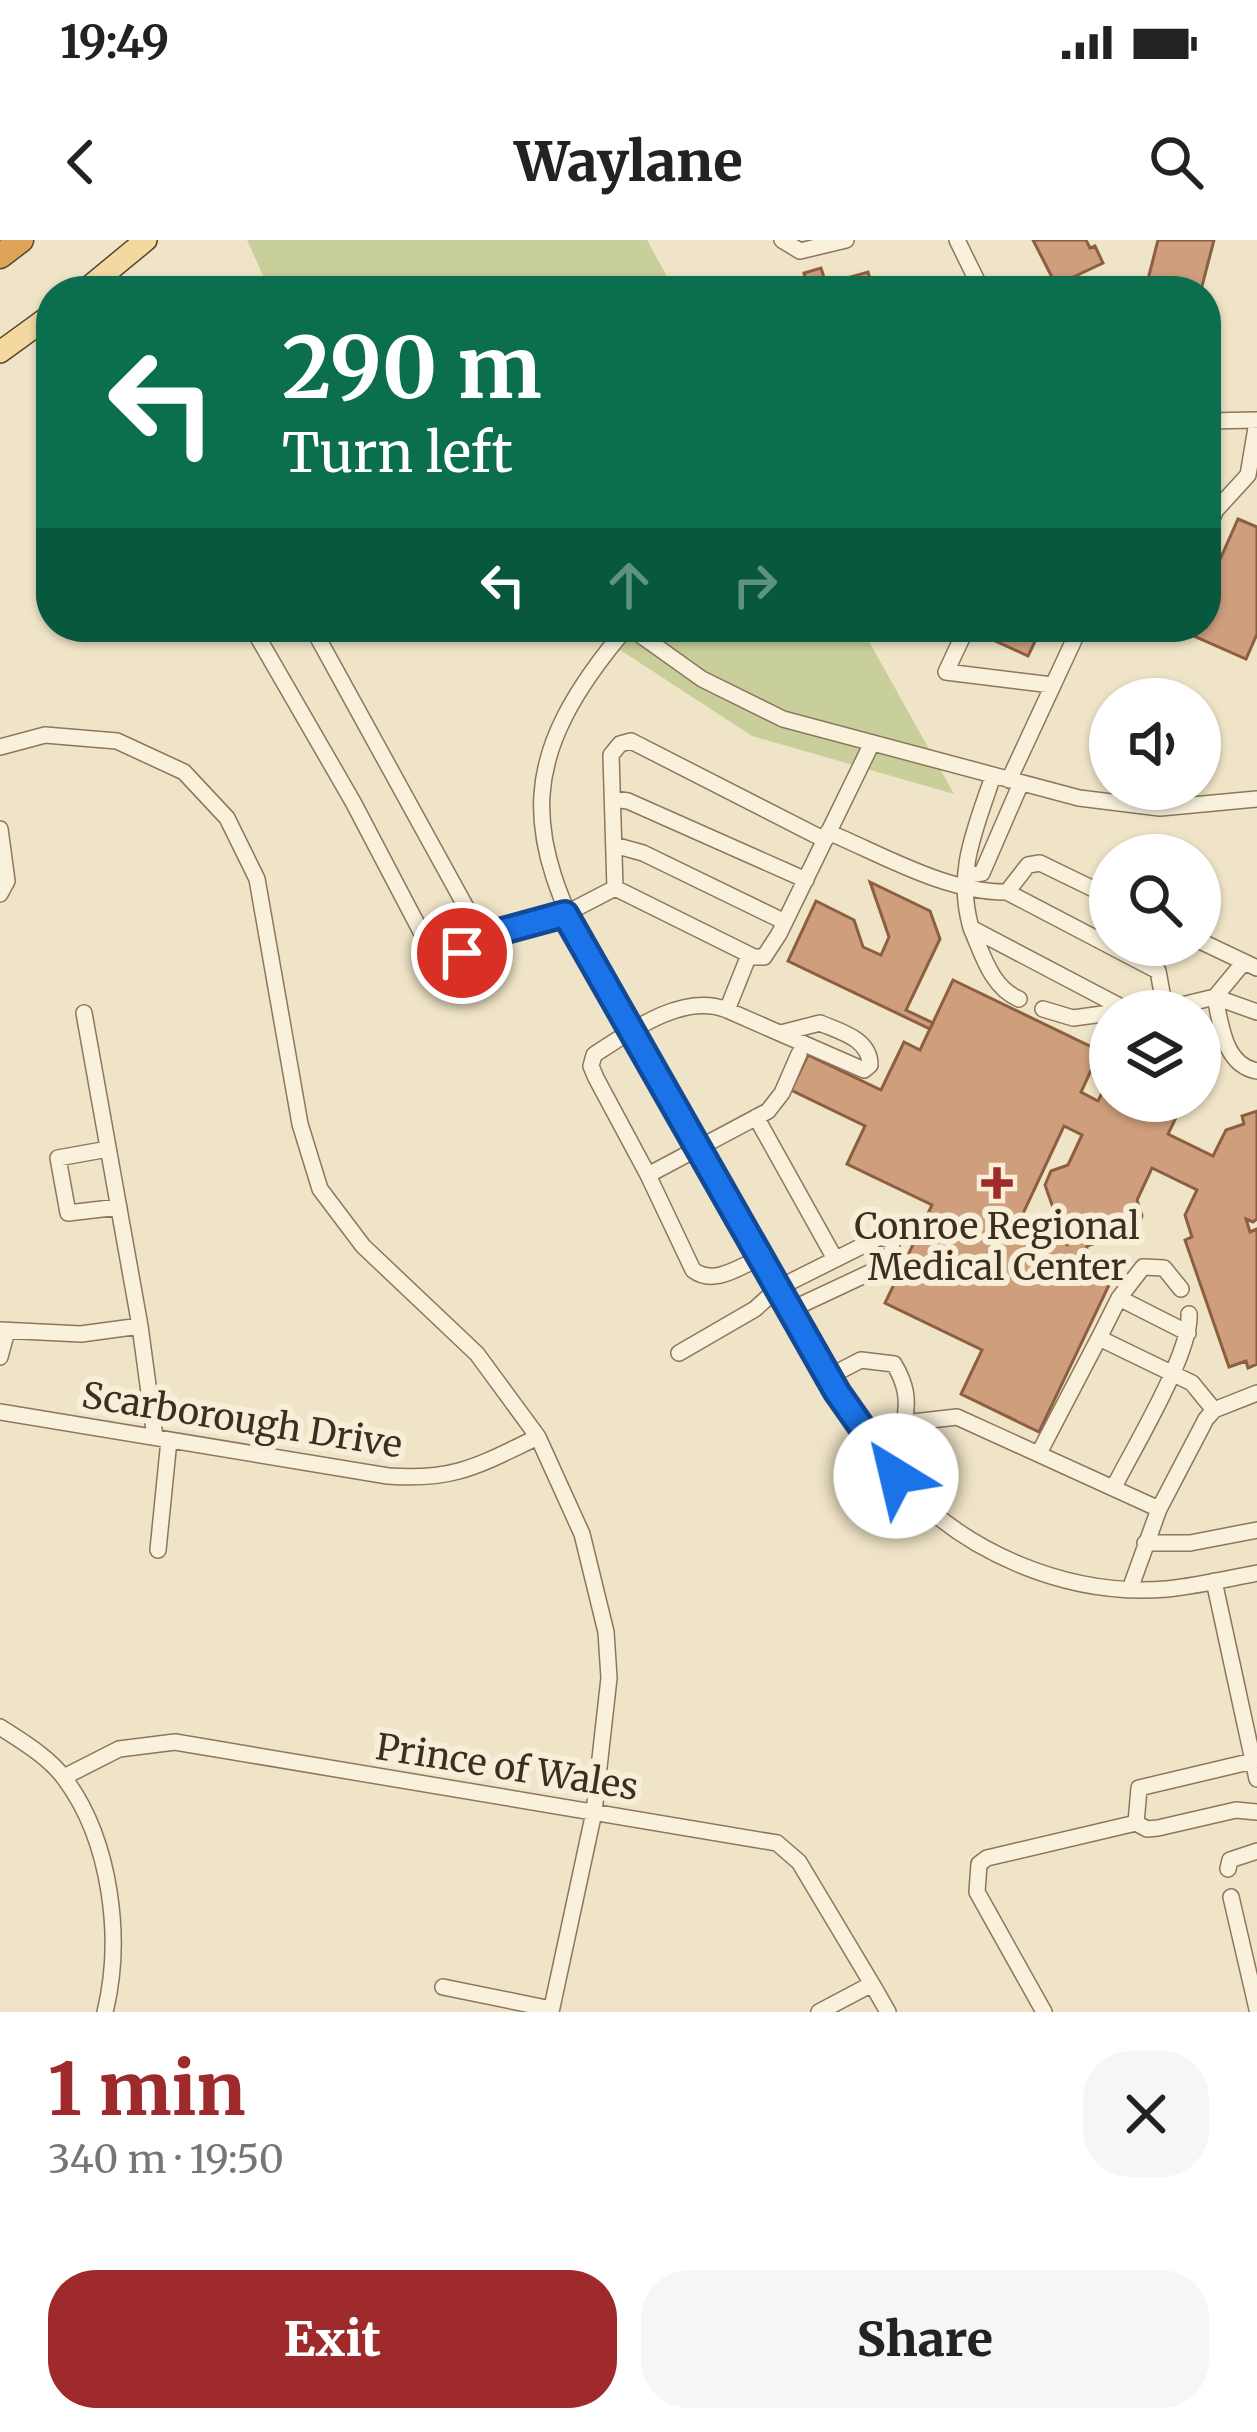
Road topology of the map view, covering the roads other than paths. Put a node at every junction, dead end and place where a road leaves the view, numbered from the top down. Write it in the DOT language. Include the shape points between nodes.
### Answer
graph roads {
  1 [pos="21,240"];
  2 [pos="146,240"];
  3 [pos="782,240"];
  4 [pos="846,240"];
  5 [pos="957,240"];
  6 [pos="0,256"];
  7 [pos="102,276"];
  8 [pos="975,276"];
  9 [pos="36,326"];
  10 [pos="0,352"];
  11 [pos="1221,421"];
  12 [pos="1257,421"];
  13 [pos="1221,504"];
  14 [pos="261,642"];
  15 [pos="320,642"];
  16 [pos="616,642"];
  17 [pos="649,642"];
  18 [pos="960,642"];
  19 [pos="1073,642"];
  20 [pos="1052,685"];
  21 [pos="872,743"];
  22 [pos="0,747"];
  23 [pos="1008,780"];
  24 [pos="613,799"];
  25 [pos="1257,800"];
  26 [pos="0,829"];
  27 [pos="826,836"];
  28 [pos="614,844"];
  29 [pos="806,880"];
  30 [pos="967,880"];
  31 [pos="1089,887"];
  32 [pos="615,888"];
  33 [pos="1007,892"];
  34 [pos="0,894"];
  35 [pos="565,914"];
  36 [pos="785,922"];
  37 [pos="971,928"];
  38 [pos="484,940"];
  39 [pos="1221,951"];
  40 [pos="749,955"];
  41 [pos="1250,965"];
  42 [pos="1162,990"];
  43 [pos="1221,992"];
  44 [pos="1089,995"];
  45 [pos="1019,999"];
  46 [pos="1221,999"];
  47 [pos="1043,1009"];
  48 [pos="728,1010"];
  49 [pos="1257,1012"];
  50 [pos="84,1013"];
  51 [pos="1089,1016"];
  52 [pos="1221,1028"];
  53 [pos="630,1032"];
  54 [pos="781,1034"];
  55 [pos="799,1054"];
  56 [pos="1257,1071"];
  57 [pos="756,1117"];
  58 [pos="108,1149"];
  59 [pos="698,1149"];
  60 [pos="648,1175"];
  61 [pos="119,1207"];
  62 [pos="833,1257"];
  63 [pos="760,1258"];
  64 [pos="778,1288"];
  65 [pos="1181,1289"];
  66 [pos="1119,1298"];
  67 [pos="790,1310"];
  68 [pos="1189,1314"];
  69 [pos="140,1326"];
  70 [pos="4,1330"];
  71 [pos="1188,1333"];
  72 [pos="1099,1338"];
  73 [pos="679,1353"];
  74 [pos="0,1357"];
  75 [pos="1172,1372"];
  76 [pos="828,1377"];
  77 [pos="1257,1394"];
  78 [pos="1214,1410"];
  79 [pos="0,1412"];
  80 [pos="904,1423"];
  81 [pos="538,1437"];
  82 [pos="162,1438"];
  83 [pos="873,1443"];
  84 [pos="1039,1453"];
  85 [pos="1114,1487"];
  86 [pos="1160,1509"];
  87 [pos="1257,1530"];
  88 [pos="1145,1543"];
  89 [pos="158,1550"];
  90 [pos="1257,1573"];
  91 [pos="1214,1581"];
  92 [pos="1130,1589"];
  93 [pos="0,1727"];
  94 [pos="1256,1766"];
  95 [pos="64,1777"];
  96 [pos="594,1812"];
  97 [pos="1257,1812"];
  98 [pos="1136,1823"];
  99 [pos="1257,1851"];
  100 [pos="1228,1869"];
  101 [pos="1231,1897"];
  102 [pos="872,1984"];
  103 [pos="443,1987"];
  104 [pos="1257,2009"];
  105 [pos="551,2011"];
  106 [pos="105,2012"];
  107 [pos="819,2012"];
  108 [pos="889,2012"];
  109 [pos="1045,2012"];
  1 -- 6 [label="highway"];
  2 -- 7 [label="main road"];
  3 -- 4 [label="street" via="800,251"];
  5 -- 8 [label="street"];
  9 -- 10 [label="main road"];
  11 -- 12 [label="street"];
  12 -- 13 [label="street" via="1248,475"];
  14 -- 38 [label="street" via="439,967"];
  15 -- 38 [label="street"];
  16 -- 35 [label="street" via="572,700 544,768 542,838"];
  17 -- 21 [label="street" via="783,719"];
  18 -- 20 [label="street" via="946,672"];
  19 -- 20 [label="street"];
  20 -- 23 [label="street"];
  21 -- 23 [label="street"];
  21 -- 27 [label="street"];
  22 -- 81 [label="street" via="45,735 117,741 184,772 227,818 257,879 300,1124 320,1189 363,1246 477,1354"];
  23 -- 25 [label="street" via="1142,807"];
  23 -- 30 [label="street" via="964,860"];
  23 -- 30 [label="street" via="982,873"];
  24 -- 27 [label="street" via="611,754 632,741"];
  24 -- 28 [label="street"];
  24 -- 29 [label="street"];
  26 -- 34 [label="street" via="7,880"];
  27 -- 29 [label="street"];
  27 -- 30 [label="street" via="933,877"];
  28 -- 32 [label="street"];
  28 -- 36 [label="street"];
  29 -- 36 [label="street"];
  30 -- 33 [label="street"];
  30 -- 37 [label="street"];
  31 -- 33 [label="street" via="1040,863 1028,865"];
  32 -- 35 [label="street"];
  32 -- 40 [label="street"];
  33 -- 42 [label="street" via="1158,971"];
  35 -- 38 [label="street"];
  35 -- 53 [label="street"];
  36 -- 40 [label="street" via="764,957"];
  37 -- 44 [label="street"];
  37 -- 45 [label="street" via="993,977"];
  39 -- 41 [label="street"];
  40 -- 48 [label="street"];
  41 -- 43 [label="street"];
  46 -- 49 [label="street"];
  47 -- 51 [label="street"];
  48 -- 53 [label="street" via="679,1010"];
  48 -- 54 [label="street"];
  50 -- 58 [label="street"];
  52 -- 56 [label="street" via="1233,1058"];
  53 -- 59 [label="street"];
  53 -- 60 [label="street" via="593,1055 591,1066"];
  54 -- 54 [label="street" via="864,1070 870,1065 861,1042 820,1023"];
  55 -- 57 [label="street" via="782,1093"];
  57 -- 59 [label="street"];
  57 -- 62 [label="street"];
  58 -- 61 [label="street"];
  58 -- 61 [label="street" via="58,1158 68,1214"];
  59 -- 60 [label="street"];
  59 -- 63 [label="street"];
  60 -- 63 [label="street" via="702,1277"];
  61 -- 69 [label="street"];
  62 -- 64 [label="street"];
  62 -- 67 [label="street" via="880,1237 890,1240 894,1255"];
  63 -- 64 [label="street"];
  64 -- 67 [label="street"];
  64 -- 73 [label="street"];
  65 -- 66 [label="street" via="1152,1265"];
  66 -- 71 [label="street"];
  66 -- 72 [label="street"];
  67 -- 76 [label="street"];
  68 -- 71 [label="street"];
  69 -- 70 [label="street" via="82,1334"];
  69 -- 82 [label="street"];
  70 -- 74 [label="street"];
  71 -- 75 [label="street"];
  72 -- 75 [label="street"];
  72 -- 84 [label="street"];
  75 -- 78 [label="street"];
  75 -- 85 [label="street"];
  76 -- 80 [label="street" via="861,1360 894,1364 908,1404"];
  76 -- 83 [label="street"];
  77 -- 78 [label="street"];
  78 -- 86 [label="street"];
  79 -- 82 [label="street, Scarborough Drive"];
  80 -- 83 [label="street"];
  80 -- 84 [label="street" via="957,1417"];
  81 -- 82 [label="street, Scarborough Drive" via="463,1473 428,1479"];
  81 -- 96 [label="street" via="582,1534 606,1632 609,1678"];
  82 -- 89 [label="street"];
  83 -- 92 [label="street" via="923,1504 989,1550 1051,1575"];
  84 -- 85 [label="street"];
  85 -- 86 [label="street"];
  86 -- 88 [label="street"];
  87 -- 88 [label="street"];
  88 -- 92 [label="street"];
  90 -- 91 [label="street"];
  91 -- 92 [label="street"];
  91 -- 94 [label="street"];
  93 -- 95 [label="street"];
  94 -- 98 [label="street" via="1139,1788"];
  95 -- 96 [label="street, Prince of Wales" via="119,1749 175,1742"];
  95 -- 106 [label="street" via="91,1829 108,1892 113,1970"];
  96 -- 102 [label="street, Prince of Wales" via="777,1843 799,1862"];
  96 -- 105 [label="street"];
  97 -- 98 [label="street" via="1158,1828"];
  98 -- 109 [label="street" via="980,1864 977,1892"];
  99 -- 100 [label="street" via="1230,1860"];
  101 -- 104 [label="street"];
  102 -- 107 [label="street"];
  102 -- 108 [label="street, Prince of Wales"];
  103 -- 105 [label="street"];
}
